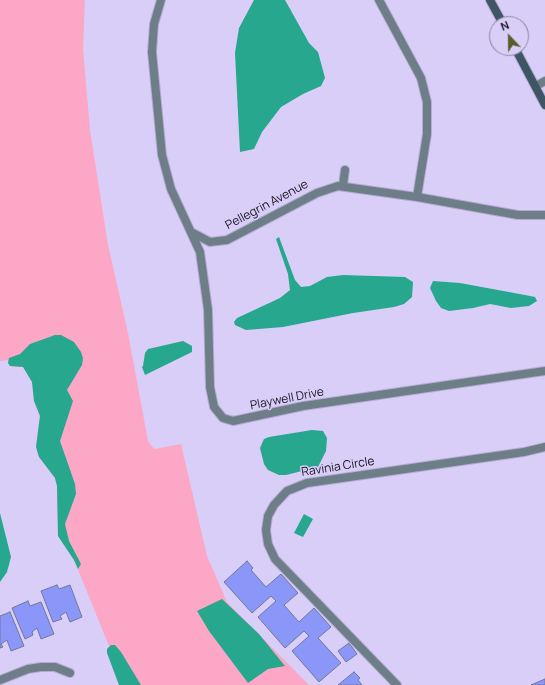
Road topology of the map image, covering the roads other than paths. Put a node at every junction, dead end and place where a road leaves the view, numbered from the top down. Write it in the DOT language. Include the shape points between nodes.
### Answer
graph roads {
  1 [pos="161,0"];
  2 [pos="379,0"];
  3 [pos="490,0"];
  4 [pos="499,16"];
  5 [pos="520,56"];
  6 [pos="545,81"];
  7 [pos="536,86"];
  8 [pos="545,105"];
  9 [pos="345,170"];
  10 [pos="343,186"];
  11 [pos="417,197"];
  12 [pos="545,215"];
  13 [pos="193,234"];
  14 [pos="545,372"];
  15 [pos="545,447"];
  16 [pos="545,451"];
  17 [pos="524,452"];
  18 [pos="70,673"];
  19 [pos="0,680"];
  20 [pos="397,685"];
  1 -- 13 [label="street" via="154,24 152,52 162,155 171,189"];
  2 -- 11 [label="street" via="421,78 427,102 427,134"];
  3 -- 4 [label="street"];
  5 -- 7 [label="street"];
  6 -- 7 [label="street"];
  7 -- 8 [label="street"];
  9 -- 10 [label="street"];
  10 -- 11 [label="street, Pellegrin Avenue"];
  10 -- 13 [label="street, Pellegrin Avenue" via="326,189 227,240 210,242"];
  11 -- 12 [label="street, Pellegrin Avenue" via="518,215"];
  13 -- 14 [label="street, Playwell Drive" via="200,252 207,293 212,398 218,413 228,421 303,406"];
  15 -- 17 [label="street, Ravinia Circle"];
  16 -- 17 [label="street, Ravinia Circle"];
  17 -- 20 [label="street, Ravinia Circle" via="308,483 287,491 268,516 268,544 275,559"];
  18 -- 19 [label="street" via="55,667 41,667 28,669"];
}
